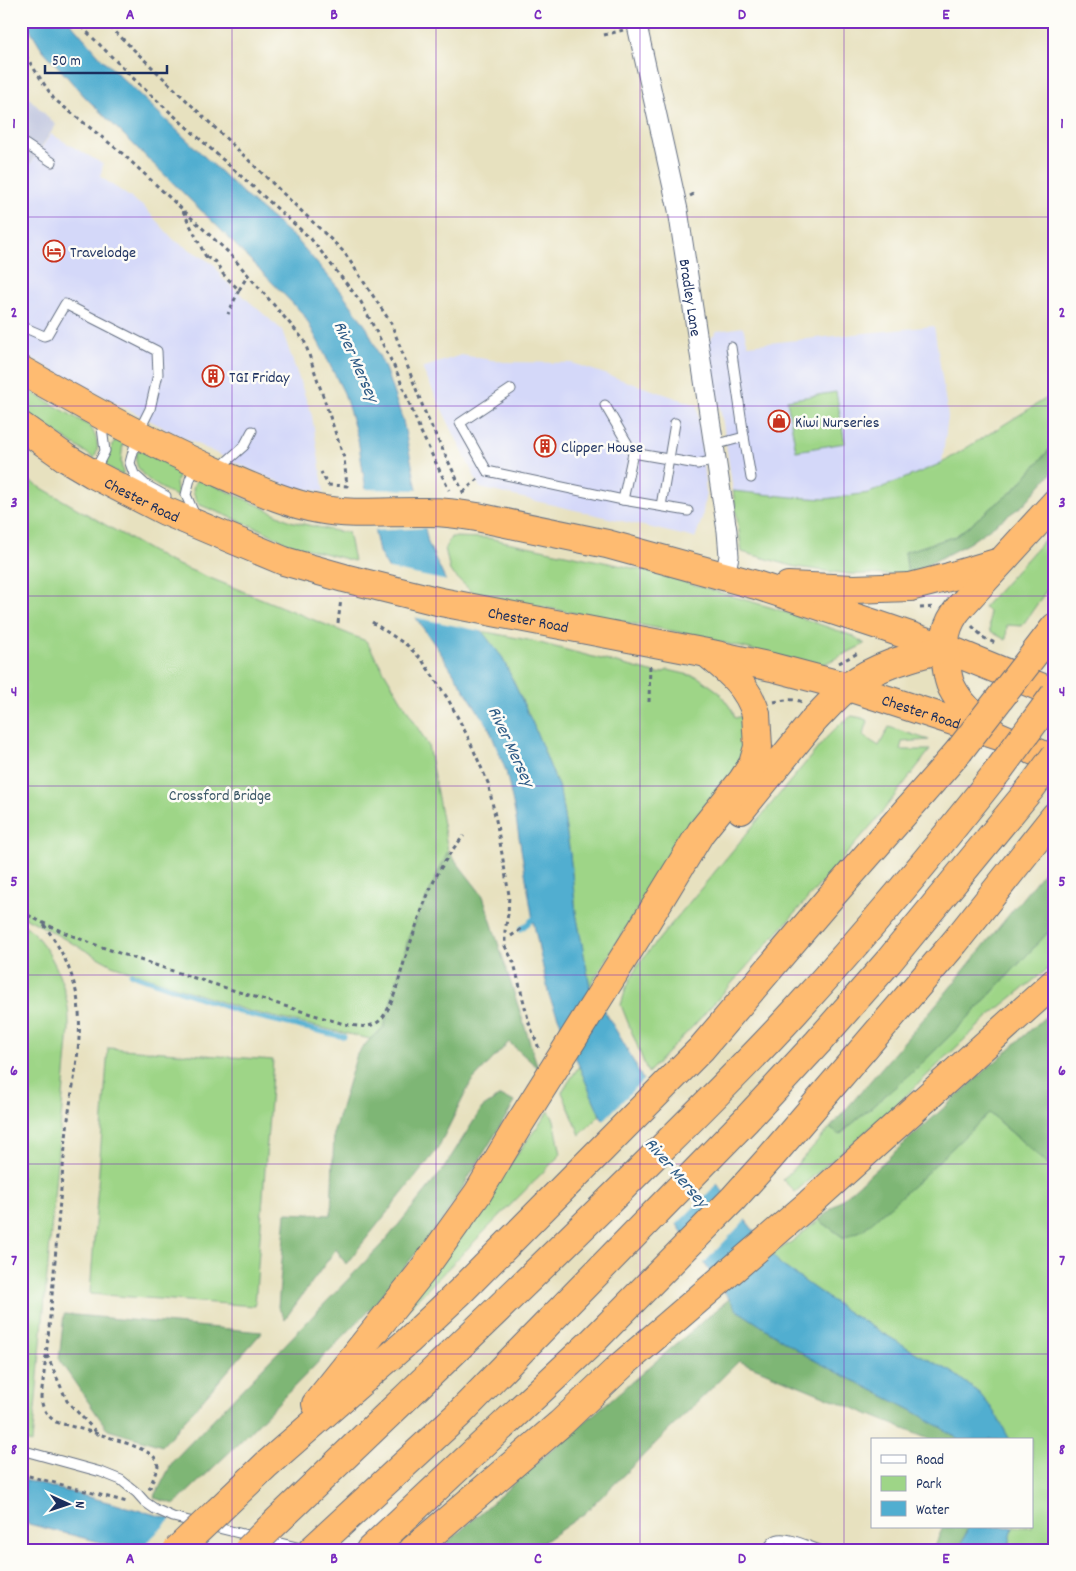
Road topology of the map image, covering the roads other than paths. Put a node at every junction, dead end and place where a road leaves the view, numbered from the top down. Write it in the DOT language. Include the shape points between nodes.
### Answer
graph roads {
  1 [pos="636,21"];
  2 [pos="21,144"];
  3 [pos="52,162"];
  4 [pos="21,326"];
  5 [pos="731,347"];
  6 [pos="21,370"];
  7 [pos="511,389"];
  8 [pos="605,405"];
  9 [pos="101,415"];
  10 [pos="675,423"];
  11 [pos="21,426"];
  12 [pos="252,431"];
  13 [pos="138,433"];
  14 [pos="744,438"];
  15 [pos="633,453"];
  16 [pos="715,453"];
  17 [pos="668,459"];
  18 [pos="206,467"];
  19 [pos="93,474"];
  20 [pos="751,478"];
  21 [pos="623,500"];
  22 [pos="1055,503"];
  23 [pos="661,506"];
  24 [pos="193,511"];
  25 [pos="688,511"];
  26 [pos="235,540"];
  27 [pos="1000,562"];
  28 [pos="725,576"];
  29 [pos="756,585"];
  30 [pos="1055,626"];
  31 [pos="945,648"];
  32 [pos="707,653"];
  33 [pos="848,687"];
  34 [pos="1055,694"];
  35 [pos="999,736"];
  36 [pos="1055,756"];
  37 [pos="1055,760"];
  38 [pos="1055,816"];
  39 [pos="633,943"];
  40 [pos="1055,982"];
  41 [pos="623,1364"];
  42 [pos="21,1450"];
  43 [pos="266,1465"];
  44 [pos="314,1547"];
  45 [pos="178,1550"];
  46 [pos="248,1550"];
  47 [pos="370,1550"];
  48 [pos="392,1550"];
  49 [pos="414,1550"];
  50 [pos="767,1550"];
  51 [pos="820,1550"];
  1 -- 16 [label="street, Bradley Lane" via="678,210"];
  2 -- 3 [label="lane"];
  4 -- 13 [label="lane" via="47,335 65,304 156,352 158,374 150,409"];
  5 -- 14 [label="lane"];
  6 -- 9 [label="highway"];
  7 -- 21 [label="lane" via="460,423 487,471"];
  8 -- 15 [label="lane"];
  9 -- 13 [label="highway"];
  9 -- 19 [label="lane" via="105,451"];
  10 -- 17 [label="lane"];
  11 -- 19 [label="highway, Chester Road"];
  12 -- 18 [label="lane" via="244,446"];
  13 -- 18 [label="highway"];
  13 -- 24 [label="lane" via="130,463 134,474 146,485"];
  14 -- 16 [label="lane"];
  14 -- 20 [label="lane"];
  15 -- 17 [label="lane"];
  15 -- 21 [label="lane"];
  16 -- 17 [label="lane" via="697,464"];
  16 -- 28 [label="street, Bradley Lane" via="728,531 729,556"];
  17 -- 23 [label="lane"];
  18 -- 24 [label="lane" via="190,479 186,495"];
  18 -- 28 [label="highway" via="303,506 351,513 429,512 486,519 607,544"];
  19 -- 26 [label="highway, Chester Road" via="165,511"];
  21 -- 23 [label="lane"];
  22 -- 27 [label="highway"];
  23 -- 25 [label="lane"];
  24 -- 26 [label="lane"];
  26 -- 32 [label="highway, Chester Road" via="284,560 441,602"];
  27 -- 29 [label="highway" via="910,587 854,589"];
  27 -- 31 [label="highway" via="957,610 946,634"];
  28 -- 29 [label="highway"];
  29 -- 31 [label="highway"];
  30 -- 43 [label="highway, bridge" via="959,751 701,1049 462,1291"];
  31 -- 33 [label="highway" via="879,668"];
  31 -- 34 [label="highway"];
  31 -- 35 [label="highway" via="951,686 961,702"];
  32 -- 33 [label="highway, Chester Road"];
  32 -- 39 [label="highway" via="745,690 756,714 758,747 753,764 701,832"];
  33 -- 35 [label="highway, Chester Road"];
  33 -- 39 [label="highway" via="815,719"];
  34 -- 46 [label="highway, bridge" via="933,853 793,1014 584,1226"];
  35 -- 37 [label="highway, Chester Road"];
  36 -- 44 [label="highway, bridge" via="889,961 745,1121 458,1416"];
  38 -- 47 [label="highway" via="955,942 733,1198 578,1356"];
  39 -- 43 [label="highway" via="478,1193 420,1274"];
  40 -- 41 [label="highway" via="810,1202"];
  41 -- 48 [label="highway" via="548,1418"];
  41 -- 49 [label="highway" via="560,1424"];
  42 -- 44 [label="lane" via="121,1480 144,1502 173,1517"];
  43 -- 45 [label="highway, bridge"];
  50 -- 51 [label="lane" via="772,1542 787,1539"];
}
